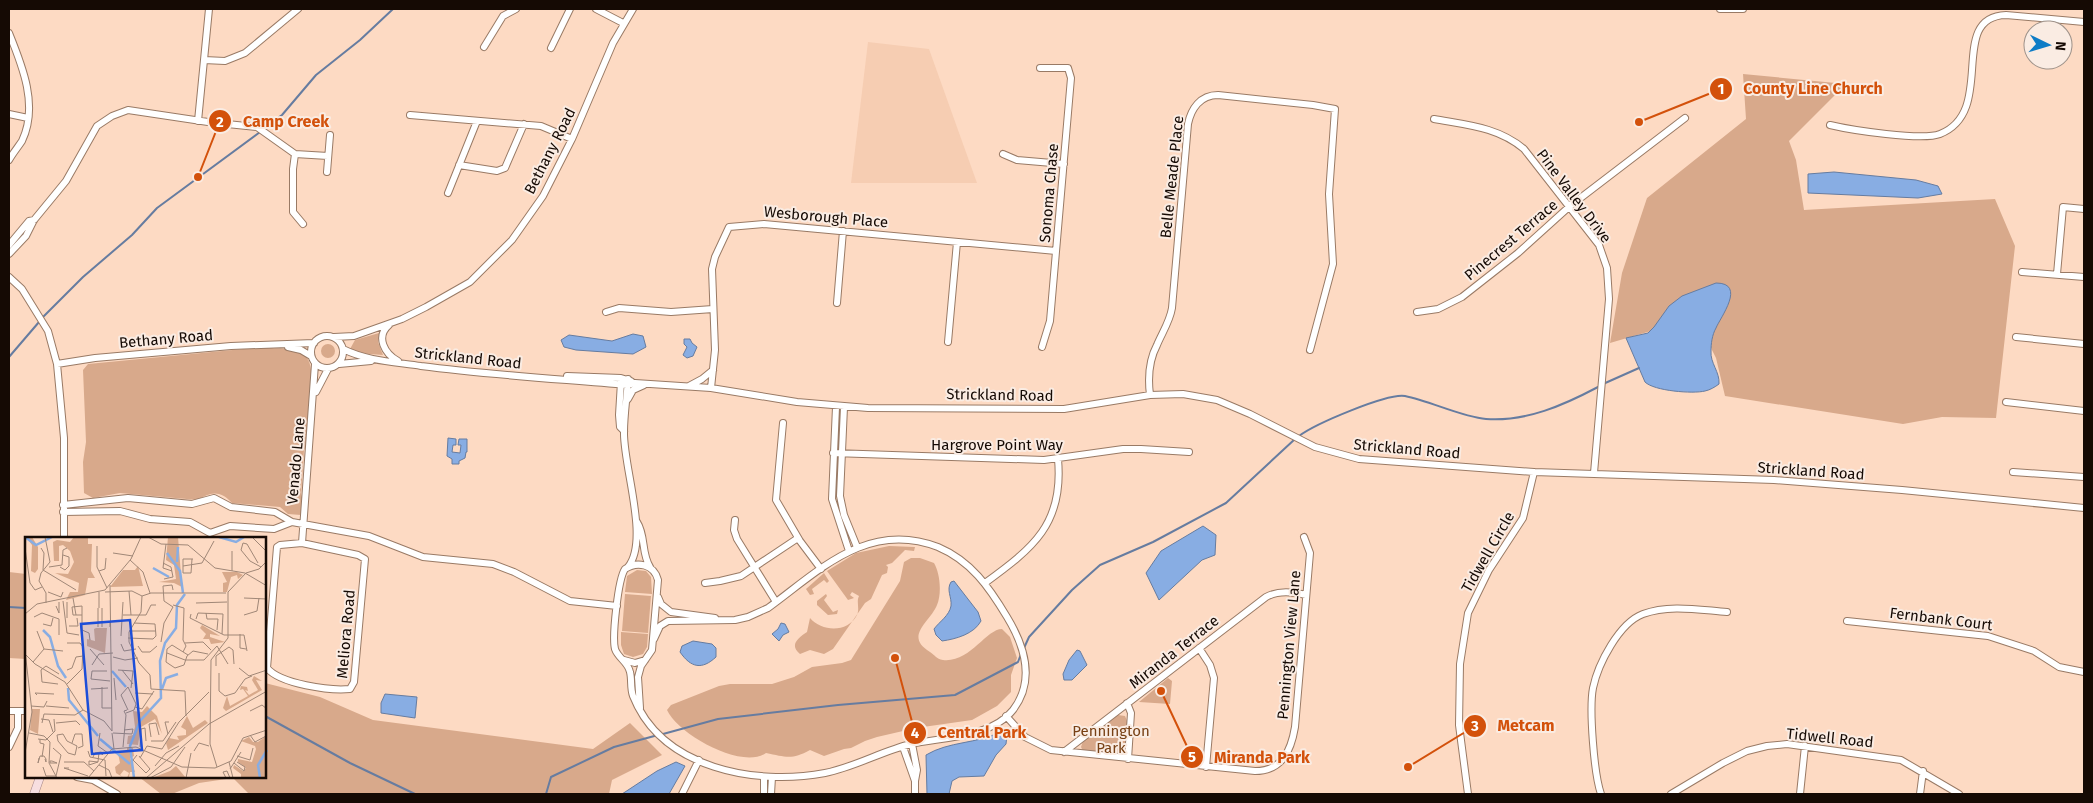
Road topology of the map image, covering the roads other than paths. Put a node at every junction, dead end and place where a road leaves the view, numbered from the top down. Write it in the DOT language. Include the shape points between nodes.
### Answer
graph roads {
  1 [pos="209,9"];
  2 [pos="298,9"];
  3 [pos="516,9"];
  4 [pos="570,9"];
  5 [pos="596,9"];
  6 [pos="633,9"];
  7 [pos="1720,9"];
  8 [pos="1743,9"];
  9 [pos="2084,22"];
  10 [pos="623,23"];
  11 [pos="9,33"];
  12 [pos="484,47"];
  13 [pos="551,48"];
  14 [pos="204,60"];
  15 [pos="1040,68"];
  16 [pos="9,114"];
  17 [pos="410,115"];
  18 [pos="28,118"];
  19 [pos="1685,118"];
  20 [pos="1434,119"];
  21 [pos="198,121"];
  22 [pos="477,121"];
  23 [pos="524,124"];
  24 [pos="1830,125"];
  25 [pos="330,135"];
  26 [pos="572,139"];
  27 [pos="295,154"];
  28 [pos="1003,154"];
  29 [pos="328,156"];
  30 [pos="9,159"];
  31 [pos="1064,164"];
  32 [pos="459,166"];
  33 [pos="327,172"];
  34 [pos="448,193"];
  35 [pos="1570,206"];
  36 [pos="2084,209"];
  37 [pos="34,220"];
  38 [pos="303,224"];
  39 [pos="843,231"];
  40 [pos="15,238"];
  41 [pos="957,242"];
  42 [pos="21,243"];
  43 [pos="9,245"];
  44 [pos="1056,251"];
  45 [pos="9,254"];
  46 [pos="2022,272"];
  47 [pos="2057,274"];
  48 [pos="9,277"];
  49 [pos="2084,277"];
  50 [pos="837,303"];
  51 [pos="713,309"];
  52 [pos="606,312"];
  53 [pos="1417,312"];
  54 [pos="392,322"];
  55 [pos="354,336"];
  56 [pos="334,337"];
  57 [pos="2016,338"];
  58 [pos="948,342"];
  59 [pos="314,343"];
  60 [pos="277,344"];
  61 [pos="2084,344"];
  62 [pos="342,347"];
  63 [pos="1042,347"];
  64 [pos="1310,350"];
  65 [pos="311,356"];
  66 [pos="380,360"];
  67 [pos="401,363"];
  68 [pos="57,364"];
  69 [pos="315,364"];
  70 [pos="339,364"];
  71 [pos="328,369"];
  72 [pos="713,370"];
  73 [pos="533,377"];
  74 [pos="624,382"];
  75 [pos="601,383"];
  76 [pos="651,384"];
  77 [pos="686,387"];
  78 [pos="711,388"];
  79 [pos="1150,395"];
  80 [pos="619,400"];
  81 [pos="313,401"];
  82 [pos="2006,402"];
  83 [pos="836,406"];
  84 [pos="626,407"];
  85 [pos="844,407"];
  86 [pos="2084,411"];
  87 [pos="784,423"];
  88 [pos="624,431"];
  89 [pos="1190,452"];
  90 [pos="833,453"];
  91 [pos="842,454"];
  92 [pos="1058,459"];
  93 [pos="1534,472"];
  94 [pos="2012,472"];
  95 [pos="1594,473"];
  96 [pos="2084,477"];
  97 [pos="63,508"];
  98 [pos="2084,508"];
  99 [pos="735,520"];
  100 [pos="636,521"];
  101 [pos="292,522"];
  102 [pos="304,523"];
  103 [pos="64,537"];
  104 [pos="1304,537"];
  105 [pos="798,538"];
  106 [pos="302,543"];
  107 [pos="857,547"];
  108 [pos="849,551"];
  109 [pos="627,568"];
  110 [pos="650,568"];
  111 [pos="754,568"];
  112 [pos="821,569"];
  113 [pos="705,583"];
  114 [pos="985,583"];
  115 [pos="1306,595"];
  116 [pos="657,596"];
  117 [pos="776,602"];
  118 [pos="617,606"];
  119 [pos="1727,612"];
  120 [pos="729,620"];
  121 [pos="1847,621"];
  122 [pos="654,639"];
  123 [pos="1199,648"];
  124 [pos="622,659"];
  125 [pos="646,660"];
  126 [pos="2084,672"];
  127 [pos="630,677"];
  128 [pos="638,677"];
  129 [pos="1127,703"];
  130 [pos="640,708"];
  131 [pos="9,711"];
  132 [pos="18,711"];
  133 [pos="25,711"];
  134 [pos="1006,716"];
  135 [pos="912,744"];
  136 [pos="1806,746"];
  137 [pos="9,747"];
  138 [pos="903,747"];
  139 [pos="1064,752"];
  140 [pos="1128,759"];
  141 [pos="699,760"];
  142 [pos="1206,767"];
  143 [pos="1923,772"];
  144 [pos="764,777"];
  145 [pos="772,777"];
  146 [pos="40,778"];
  147 [pos="82,778"];
  148 [pos="915,780"];
  149 [pos="113,793"];
  150 [pos="34,794"];
  151 [pos="682,794"];
  152 [pos="764,794"];
  153 [pos="771,794"];
  154 [pos="916,794"];
  155 [pos="1468,794"];
  156 [pos="1601,794"];
  157 [pos="1671,794"];
  158 [pos="1800,794"];
  159 [pos="1920,794"];
  160 [pos="1959,794"];
  1 -- 14 [label="street"];
  2 -- 14 [label="street" via="244,53 225,61"];
  3 -- 12 [label="street" via="503,16"];
  4 -- 13 [label="street"];
  5 -- 10 [label="street"];
  6 -- 10 [label="street, Bethany Road"];
  7 -- 8 [label="street"];
  9 -- 24 [label="street" via="2006,15 1986,22 1976,38 1966,109 1958,122 1942,133 1925,136 1850,130"];
  10 -- 26 [label="street, Bethany Road"];
  11 -- 18 [label="street" via="23,70"];
  14 -- 21 [label="street"];
  15 -- 31 [label="street, Sonoma Chase" via="1068,68 1071,78"];
  16 -- 18 [label="street"];
  17 -- 22 [label="street"];
  18 -- 30 [label="street" via="23,138"];
  19 -- 35 [label="street, Pinecrest Terrace"];
  20 -- 35 [label="street, Pine Valley Drive" via="1481,128 1512,139"];
  21 -- 27 [label="street" via="257,127"];
  21 -- 37 [label="street" via="128,110 104,121 97,126 66,181"];
  22 -- 23 [label="street"];
  22 -- 32 [label="street"];
  23 -- 26 [label="street" via="541,126"];
  23 -- 32 [label="street" via="505,168 497,172"];
  25 -- 29 [label="street"];
  26 -- 54 [label="street, Bethany Road" via="543,196 512,240 470,282 426,308"];
  27 -- 29 [label="street"];
  27 -- 38 [label="street" via="293,212"];
  28 -- 31 [label="street" via="1017,160"];
  29 -- 33 [label="street"];
  31 -- 44 [label="street, Sonoma Chase"];
  32 -- 34 [label="street"];
  35 -- 53 [label="street, Pinecrest Terrace" via="1462,297 1438,309"];
  35 -- 95 [label="street, Pine Valley Drive" via="1599,245 1607,268 1608,300"];
  36 -- 47 [label="street" via="2063,207"];
  37 -- 40 [label="street" via="29,221"];
  37 -- 42 [label="street"];
  39 -- 41 [label="street, Wesborough Place"];
  39 -- 50 [label="street"];
  39 -- 51 [label="street, Wesborough Place" via="764,224 729,227 713,263"];
  40 -- 42 [label="street"];
  40 -- 43 [label="street"];
  41 -- 44 [label="street, Wesborough Place"];
  41 -- 58 [label="street"];
  42 -- 45 [label="street"];
  44 -- 63 [label="street, Sonoma Chase" via="1049,327"];
  46 -- 47 [label="street"];
  47 -- 49 [label="street"];
  48 -- 68 [label="street" via="22,290 48,331"];
  51 -- 52 [label="street" via="671,312 619,308"];
  51 -- 72 [label="street, Wesborough Place"];
  54 -- 55 [label="street, Bethany Road"];
  54 -- 67 [label="street, Strickland Road" via="386,327 383,344 386,352"];
  55 -- 56 [label="street, Bethany Road"];
  55 -- 62 [label="street, Bethany Road"];
  56 -- 59 [label="street" via="324,336"];
  56 -- 62 [label="street"];
  57 -- 61 [label="street"];
  59 -- 60 [label="street, Bethany Road"];
  59 -- 65 [label="street"];
  60 -- 65 [label="street, Bethany Road"];
  60 -- 68 [label="street, Bethany Road" via="95,358"];
  62 -- 66 [label="street, Strickland Road" via="352,354"];
  62 -- 70 [label="street" via="343,356"];
  64 -- 79 [label="street, Belle Meade Place" via="1333,264 1328,194 1335,109 1313,104 1210,96 1193,108 1188,124 1172,308 1152,357"];
  65 -- 69 [label="street"];
  66 -- 67 [label="street, Strickland Road"];
  66 -- 70 [label="street, Strickland Road"];
  67 -- 73 [label="street, Strickland Road"];
  68 -- 97 [label="street" via="64,438"];
  69 -- 71 [label="street"];
  69 -- 81 [label="street, Venado Lane"];
  70 -- 71 [label="street"];
  71 -- 81 [label="street, Venado Lane"];
  72 -- 77 [label="street"];
  72 -- 78 [label="street, Wesborough Place"];
  73 -- 74 [label="street, Strickland Road"];
  73 -- 75 [label="street, Strickland Road"];
  74 -- 75 [label="street, Strickland Road"];
  74 -- 76 [label="street, Strickland Road"];
  74 -- 80 [label="street"];
  74 -- 84 [label="street"];
  75 -- 80 [label="street" via="615,390"];
  76 -- 77 [label="street, Strickland Road"];
  76 -- 84 [label="street" via="633,390"];
  77 -- 78 [label="street, Strickland Road"];
  78 -- 83 [label="street, Strickland Road"];
  79 -- 85 [label="street, Strickland Road" via="1064,409"];
  79 -- 93 [label="street, Strickland Road" via="1183,394 1217,400 1315,447 1346,457"];
  80 -- 88 [label="street" via="620,427"];
  81 -- 102 [label="street, Venado Lane"];
  82 -- 86 [label="street"];
  83 -- 85 [label="street, Strickland Road"];
  83 -- 90 [label="street"];
  84 -- 88 [label="street"];
  85 -- 91 [label="street"];
  87 -- 105 [label="street" via="775,497"];
  88 -- 100 [label="street"];
  89 -- 92 [label="street, Hargrove Point Way" via="1129,449"];
  90 -- 91 [label="street, Hargrove Point Way"];
  90 -- 108 [label="street" via="832,499"];
  91 -- 92 [label="street, Hargrove Point Way"];
  91 -- 107 [label="street" via="840,496"];
  92 -- 114 [label="street" via="1058,496 1047,522 1027,550"];
  93 -- 95 [label="street, Strickland Road"];
  93 -- 155 [label="street, Tidwell Circle" via="1523,518 1489,570 1468,613 1460,664 1459,725"];
  94 -- 96 [label="street"];
  95 -- 98 [label="street, Strickland Road" via="1811,483"];
  97 -- 101 [label="street" via="120,510 150,519 190,522 210,533 230,526 276,529"];
  97 -- 101 [label="street" via="135,498 192,504 214,498 231,507 275,512"];
  97 -- 103 [label="street"];
  99 -- 111 [label="street" via="735,534"];
  100 -- 109 [label="street" via="634,556"];
  100 -- 110 [label="street" via="642,534 644,557"];
  101 -- 102 [label="street"];
  102 -- 106 [label="street"];
  102 -- 118 [label="street" via="369,536 423,557 493,564 570,601"];
  104 -- 115 [label="street, Pennington View Lane" via="1310,553"];
  105 -- 111 [label="street"];
  105 -- 112 [label="street"];
  106 -- 106 [label="street, Meliora Road" via="277,547 267,668 277,676 306,684 350,689 354,682 365,559"];
  107 -- 108 [label="street"];
  107 -- 114 [label="street" via="898,539 932,545 958,558"];
  108 -- 112 [label="street"];
  109 -- 110 [label="street" via="635,565"];
  109 -- 118 [label="street" via="619,581"];
  110 -- 116 [label="street" via="658,580"];
  111 -- 113 [label="street" via="735,578"];
  111 -- 117 [label="street"];
  112 -- 117 [label="street"];
  114 -- 134 [label="street" via="1010,621 1026,662 1021,694"];
  115 -- 123 [label="street, Miranda Terrace" via="1288,592 1269,596"];
  115 -- 142 [label="street, Pennington View Lane" via="1295,727 1286,756 1274,767 1258,772"];
  116 -- 120 [label="street" via="671,612"];
  116 -- 122 [label="street"];
  117 -- 120 [label="street" via="748,617"];
  118 -- 124 [label="street" via="614,646"];
  119 -- 156 [label="street" via="1652,611 1631,621 1613,642 1593,688 1596,773"];
  120 -- 122 [label="street" via="668,621 660,626"];
  121 -- 126 [label="street, Fernbank Court" via="1988,636 2034,652 2060,667"];
  122 -- 125 [label="street"];
  123 -- 129 [label="street, Miranda Terrace"];
  123 -- 142 [label="street" via="1214,678"];
  124 -- 125 [label="street"];
  124 -- 127 [label="street" via="628,666"];
  125 -- 128 [label="street"];
  127 -- 128 [label="street"];
  127 -- 130 [label="street" via="633,696"];
  128 -- 130 [label="street"];
  129 -- 139 [label="street, Miranda Terrace"];
  129 -- 140 [label="street" via="1131,718"];
  130 -- 141 [label="street" via="660,738"];
  131 -- 132 [label="street"];
  132 -- 133 [label="street"];
  132 -- 137 [label="street" via="18,728"];
  134 -- 135 [label="street" via="981,730"];
  134 -- 139 [label="street, Pennington View Lane" via="1026,737 1051,750"];
  135 -- 138 [label="street"];
  135 -- 148 [label="street" via="918,770"];
  136 -- 143 [label="street, Tidwell Road" via="1901,760"];
  136 -- 157 [label="street, Tidwell Road" via="1766,746 1746,752"];
  136 -- 158 [label="street"];
  138 -- 145 [label="street" via="824,773"];
  138 -- 148 [label="street"];
  139 -- 140 [label="street, Pennington View Lane"];
  140 -- 142 [label="street, Pennington View Lane"];
  141 -- 144 [label="street"];
  141 -- 151 [label="street"];
  143 -- 159 [label="street"];
  143 -- 160 [label="street, Tidwell Road"];
  144 -- 145 [label="street"];
  144 -- 152 [label="street"];
  145 -- 153 [label="street"];
  146 -- 150 [label="main road"];
  147 -- 149 [label="street" via="93,780"];
  148 -- 154 [label="street"];
}
